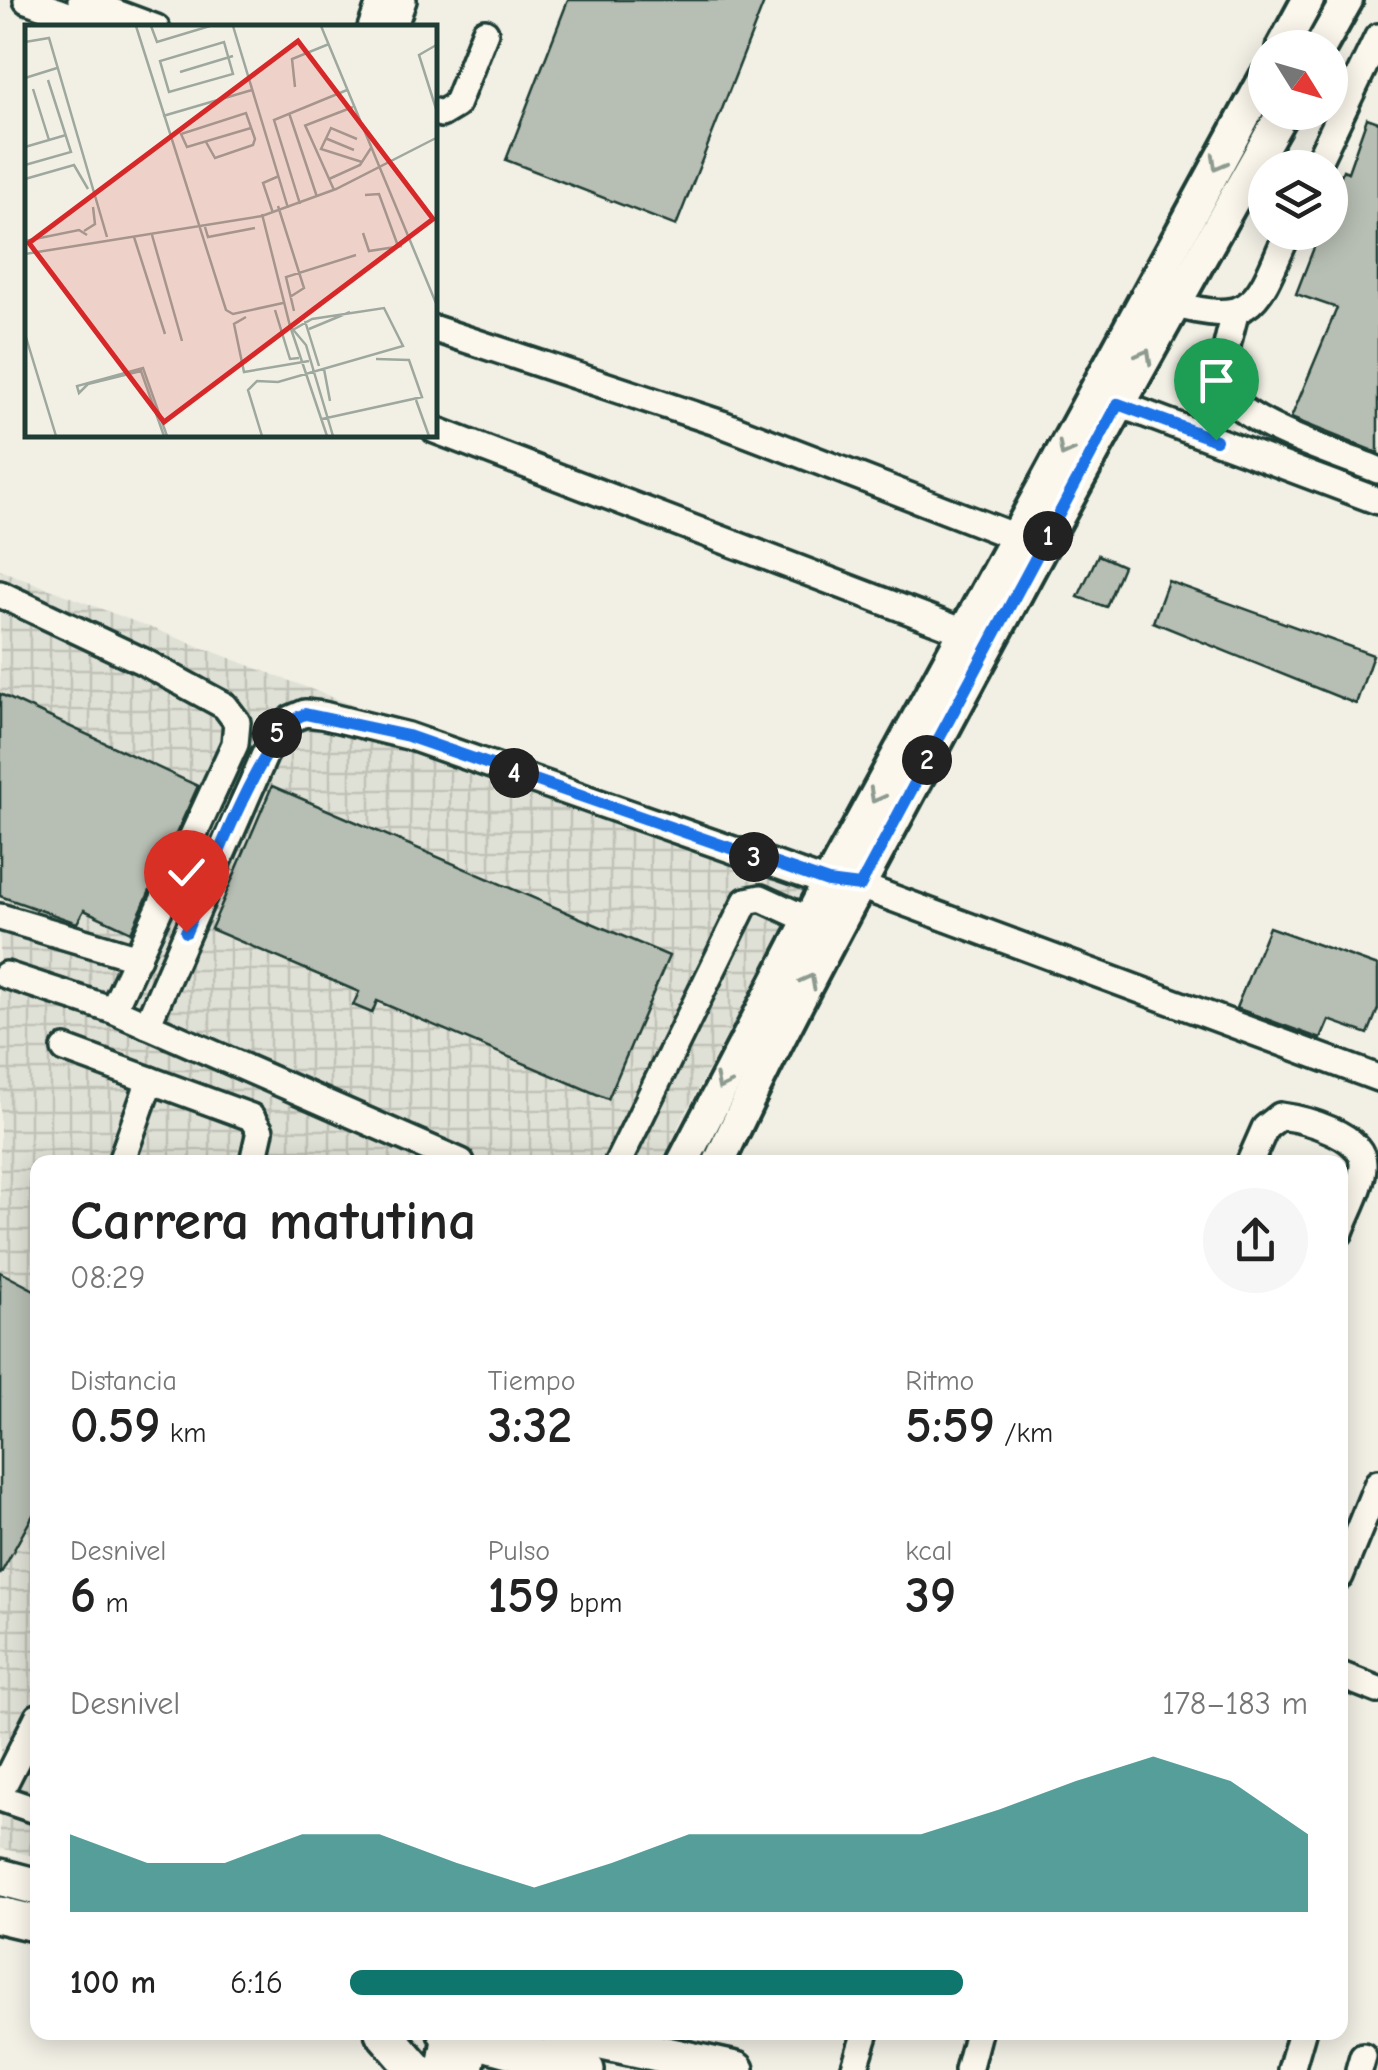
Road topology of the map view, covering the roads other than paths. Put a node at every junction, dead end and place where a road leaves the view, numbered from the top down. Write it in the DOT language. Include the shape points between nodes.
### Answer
graph roads {
  1 [pos="27,0"];
  2 [pos="81,0"];
  3 [pos="381,0"];
  4 [pos="404,0"];
  5 [pos="1308,0"];
  6 [pos="1346,0"];
  7 [pos="94,25"];
  8 [pos="148,25"];
  9 [pos="372,25"];
  10 [pos="395,25"];
  11 [pos="1292,30"];
  12 [pos="1330,30"];
  13 [pos="484,32"];
  14 [pos="1378,37"];
  15 [pos="1248,110"];
  16 [pos="438,113"];
  17 [pos="1273,130"];
  18 [pos="1324,150"];
  19 [pos="1280,250"];
  20 [pos="1173,304"];
  21 [pos="1236,314"];
  22 [pos="438,330"];
  23 [pos="1118,404"];
  24 [pos="438,431"];
  25 [pos="1378,470"];
  26 [pos="1378,501"];
  27 [pos="1018,538"];
  28 [pos="0,594"];
  29 [pos="966,633"];
  30 [pos="828,882"];
  31 [pos="860,886"];
  32 [pos="0,917"];
  33 [pos="809,920"];
  34 [pos="138,958"];
  35 [pos="2,976"];
  36 [pos="113,1010"];
  37 [pos="147,1025"];
  38 [pos="66,1049"];
  39 [pos="1378,1078"];
  40 [pos="150,1080"];
  41 [pos="123,1155"];
  42 [pos="255,1155"];
  43 [pos="445,1155"];
  44 [pos="621,1155"];
  45 [pos="687,1155"];
  46 [pos="722,1155"];
  47 [pos="1253,1155"];
  48 [pos="1348,1210"];
  49 [pos="1378,1483"];
  50 [pos="1348,1556"];
  51 [pos="1348,1678"];
  52 [pos="1378,1690"];
  53 [pos="30,1733"];
  54 [pos="0,1795"];
  55 [pos="30,1808"];
  56 [pos="0,1877"];
  57 [pos="30,1885"];
  58 [pos="0,1915"];
  59 [pos="30,1922"];
  60 [pos="390,2040"];
  61 [pos="460,2040"];
  62 [pos="863,2040"];
  63 [pos="976,2040"];
  64 [pos="1300,2040"];
  65 [pos="577,2048"];
  66 [pos="416,2070"];
  67 [pos="442,2070"];
  68 [pos="518,2070"];
  69 [pos="736,2070"];
  70 [pos="854,2070"];
  71 [pos="968,2070"];
  72 [pos="1291,2070"];
  1 -- 7 [label="street"];
  2 -- 8 [label="street"];
  3 -- 9 [label="street"];
  4 -- 10 [label="street"];
  5 -- 11 [label="main road"];
  6 -- 12 [label="main road"];
  13 -- 16 [label="street" via="456,105"];
  14 -- 18 [label="street"];
  15 -- 27 [label="main road, one-way"];
  17 -- 20 [label="main road"];
  19 -- 21 [label="street" via="1261,290"];
  20 -- 21 [label="street" via="1216,316"];
  23 -- 20 [label="main road, one-way"];
  21 -- 25 [label="street" via="1225,362 1234,404"];
  22 -- 27 [label="street" via="722,424"];
  23 -- 26 [label="street"];
  23 -- 31 [label="main road"];
  24 -- 29 [label="street"];
  27 -- 29 [label="main road"];
  28 -- 34 [label="street" via="182,682 225,706 236,722 235,744"];
  29 -- 30 [label="main road, one-way"];
  30 -- 31 [label="street"];
  30 -- 33 [label="main road"];
  30 -- 37 [label="street" via="408,736 305,714 285,724 264,754"];
  31 -- 39 [label="street"];
  46 -- 31 [label="main road, one-way"];
  32 -- 34 [label="street"];
  33 -- 44 [label="street" via="761,898 746,901"];
  33 -- 45 [label="main road, one-way"];
  34 -- 36 [label="street"];
  35 -- 36 [label="street"];
  36 -- 37 [label="street"];
  37 -- 43 [label="street"];
  38 -- 40 [label="street"];
  40 -- 41 [label="street"];
  40 -- 42 [label="street" via="251,1117 260,1132"];
  47 -- 48 [label="street" via="1265,1128 1280,1116 1348,1140 1364,1167"];
  49 -- 50 [label="street"];
  51 -- 52 [label="street"];
  53 -- 54 [label="street"];
  54 -- 55 [label="street"];
  56 -- 57 [label="highway"];
  58 -- 59 [label="highway"];
  60 -- 66 [label="highway"];
  61 -- 65 [label="highway"];
  61 -- 67 [label="main road"];
  62 -- 70 [label="street"];
  63 -- 71 [label="street"];
  64 -- 72 [label="street"];
  65 -- 68 [label="highway"];
  65 -- 69 [label="highway"];
}
